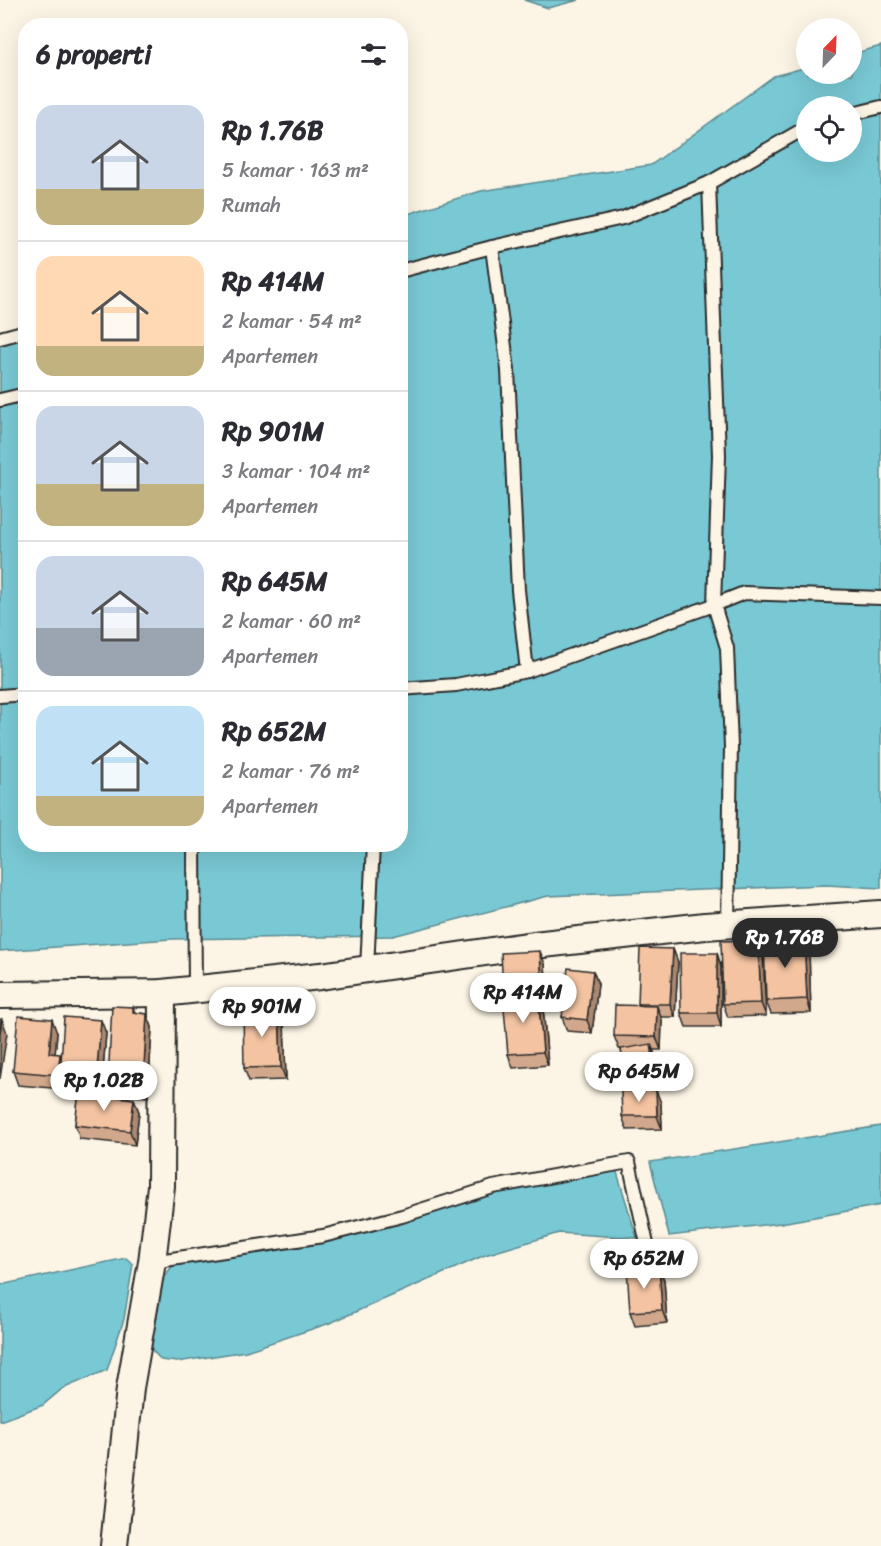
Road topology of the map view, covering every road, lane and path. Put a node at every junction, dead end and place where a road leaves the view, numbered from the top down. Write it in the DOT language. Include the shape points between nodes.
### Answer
graph roads {
  1 [pos="881,106"];
  2 [pos="862,111"];
  3 [pos="796,133"];
  4 [pos="709,183"];
  5 [pos="492,248"];
  6 [pos="408,269"];
  7 [pos="18,333"];
  8 [pos="0,338"];
  9 [pos="18,396"];
  10 [pos="0,400"];
  11 [pos="881,598"];
  12 [pos="714,605"];
  13 [pos="527,671"];
  14 [pos="408,688"];
  15 [pos="18,695"];
  16 [pos="0,696"];
  17 [pos="194,852"];
  18 [pos="373,852"];
  19 [pos="881,914"];
  20 [pos="728,924"];
  21 [pos="367,969"];
  22 [pos="195,989"];
  23 [pos="162,993"];
  24 [pos="0,995"];
  25 [pos="648,1244"];
  26 [pos="152,1262"];
  27 [pos="114,1546"];
  1 -- 2 [label="lane"];
  3 -- 4 [label="lane"];
  4 -- 5 [label="lane" via="623,218"];
  4 -- 12 [label="lane" via="719,455"];
  5 -- 6 [label="lane"];
  5 -- 13 [label="lane" via="508,370 518,590"];
  7 -- 8 [label="lane"];
  9 -- 10 [label="lane"];
  11 -- 12 [label="lane" via="744,593"];
  12 -- 13 [label="lane"];
  12 -- 20 [label="lane" via="727,648 731,747"];
  13 -- 14 [label="lane" via="456,685"];
  15 -- 16 [label="lane"];
  17 -- 22 [label="lane"];
  18 -- 21 [label="lane"];
  19 -- 20 [label="street"];
  20 -- 21 [label="street" via="534,945"];
  21 -- 22 [label="street"];
  22 -- 23 [label="street"];
  23 -- 24 [label="street"];
  23 -- 26 [label="street" via="161,1186"];
  25 -- 26 [label="lane" via="629,1162 493,1187 323,1236"];
  26 -- 27 [label="street" via="130,1388"];
}
